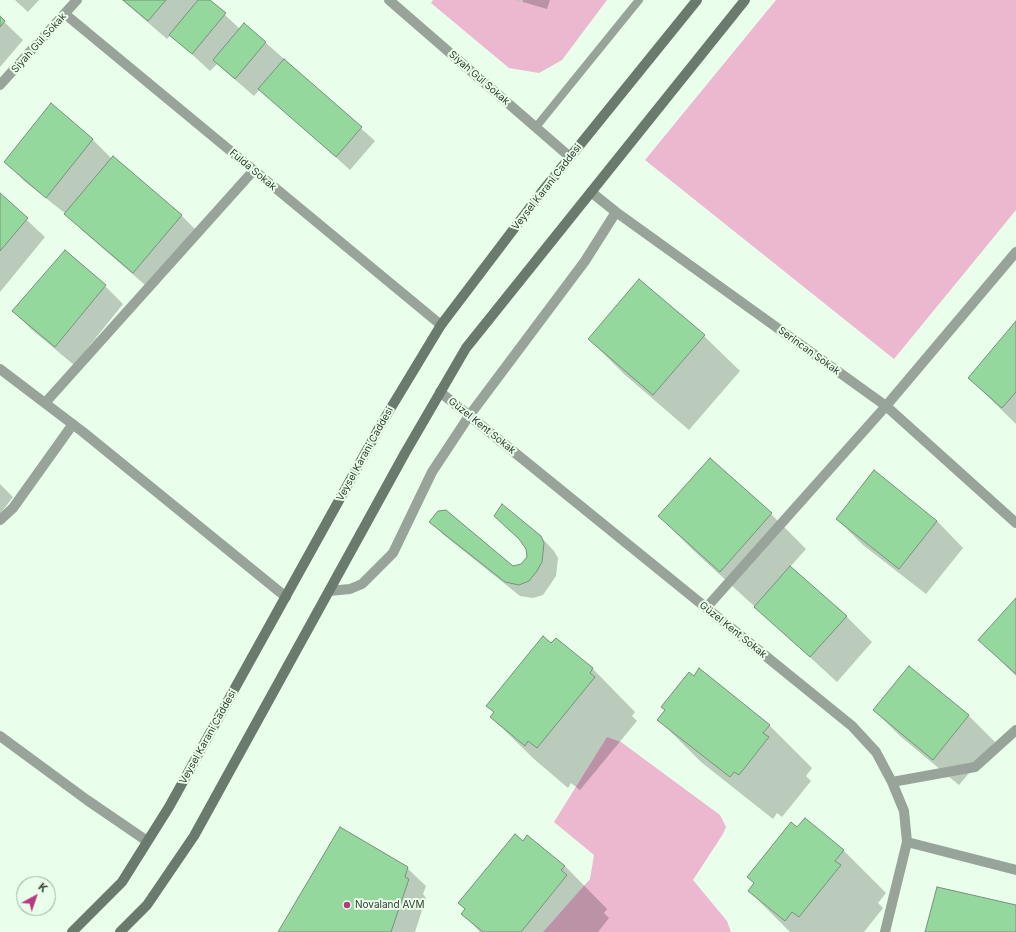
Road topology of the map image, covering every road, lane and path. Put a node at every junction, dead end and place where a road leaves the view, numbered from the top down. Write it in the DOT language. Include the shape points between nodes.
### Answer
graph roads {
  1 [pos="77,0"];
  2 [pos="388,0"];
  3 [pos="639,0"];
  4 [pos="697,0"];
  5 [pos="745,0"];
  6 [pos="65,14"];
  7 [pos="0,85"];
  8 [pos="536,127"];
  9 [pos="570,157"];
  10 [pos="254,170"];
  11 [pos="591,192"];
  12 [pos="616,212"];
  13 [pos="1016,252"];
  14 [pos="441,325"];
  15 [pos="0,369"];
  16 [pos="440,392"];
  17 [pos="45,403"];
  18 [pos="886,406"];
  19 [pos="469,416"];
  20 [pos="73,424"];
  21 [pos="0,520"];
  22 [pos="1016,523"];
  23 [pos="329,591"];
  24 [pos="286,597"];
  25 [pos="706,608"];
  26 [pos="1016,730"];
  27 [pos="0,736"];
  28 [pos="892,782"];
  29 [pos="147,841"];
  30 [pos="907,842"];
  31 [pos="1016,870"];
  32 [pos="72,932"];
  33 [pos="120,932"];
  34 [pos="886,932"];
  1 -- 6 [label="street, Siyah Gül Sokak"];
  2 -- 8 [label="street, Siyah Gül Sokak"];
  3 -- 8 [label="lane"];
  4 -- 9 [label="main road, Veysel Karani Caddesi"];
  5 -- 11 [label="main road"];
  6 -- 7 [label="street, Siyah Gül Sokak"];
  6 -- 10 [label="street, Fulda Sokak"];
  8 -- 9 [label="street, Siyah Gül Sokak"];
  9 -- 14 [label="main road, Veysel Karani Caddesi"];
  10 -- 14 [label="street, Fulda Sokak"];
  10 -- 17 [label="street"];
  11 -- 12 [label="street, Serincan Sokak"];
  11 -- 16 [label="main road" via="466,348"];
  12 -- 18 [label="street, Serincan Sokak"];
  12 -- 19 [label="street" via="585,262"];
  13 -- 18 [label="street"];
  14 -- 24 [label="main road, Veysel Karani Caddesi" via="383,421"];
  15 -- 17 [label="street"];
  16 -- 19 [label="street, Güzel Kent Sokak"];
  16 -- 23 [label="main road"];
  17 -- 20 [label="street"];
  18 -- 22 [label="street, Serincan Sokak"];
  18 -- 25 [label="street"];
  19 -- 23 [label="street" via="432,472 393,553 362,584 350,589"];
  19 -- 25 [label="street, Güzel Kent Sokak"];
  20 -- 21 [label="street" via="13,508"];
  20 -- 24 [label="street"];
  23 -- 33 [label="main road" via="194,836 147,904"];
  24 -- 29 [label="main road, Veysel Karani Caddesi" via="169,807"];
  25 -- 28 [label="street, Güzel Kent Sokak" via="852,726 876,752"];
  26 -- 28 [label="street" via="975,767"];
  27 -- 29 [label="street"];
  28 -- 30 [label="street, Güzel Kent Sokak" via="904,810"];
  29 -- 32 [label="main road, Veysel Karani Caddesi" via="122,882"];
  30 -- 31 [label="street"];
  30 -- 34 [label="street, Güzel Kent Sokak"];
}
